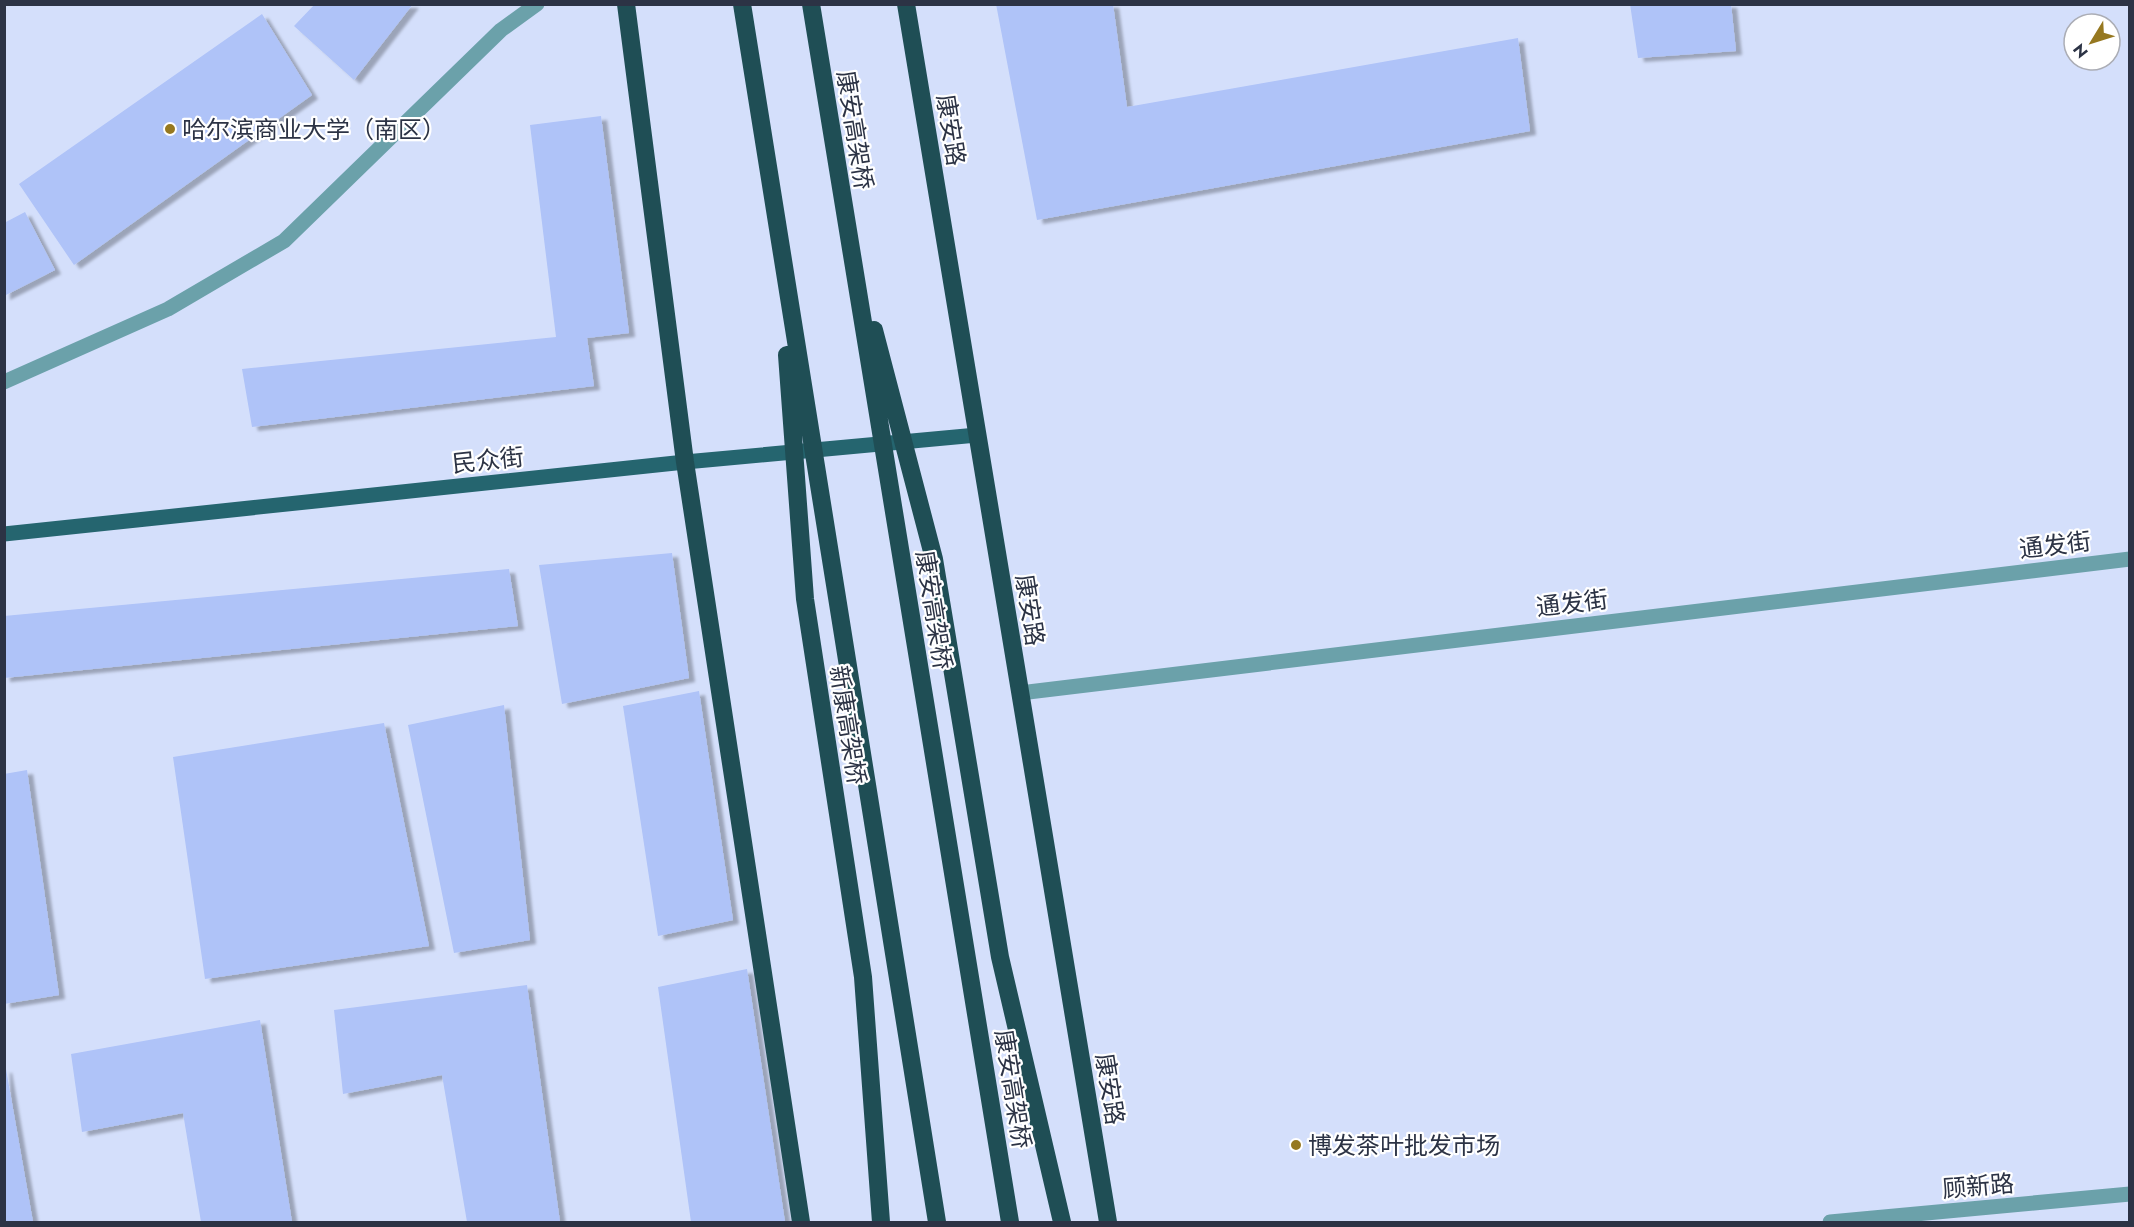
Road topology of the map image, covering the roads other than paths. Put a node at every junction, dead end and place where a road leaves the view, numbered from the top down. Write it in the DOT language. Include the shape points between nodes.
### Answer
graph roads {
  1 [pos="537,4"];
  2 [pos="626,4"];
  3 [pos="742,4"];
  4 [pos="811,4"];
  5 [pos="906,4"];
  6 [pos="846,224"];
  7 [pos="778,233"];
  8 [pos="4,382"];
  9 [pos="977,435"];
  10 [pos="685,462"];
  11 [pos="4,534"];
  12 [pos="2130,559"];
  13 [pos="1020,693"];
  14 [pos="2130,1194"];
  15 [pos="801,1222"];
  16 [pos="881,1222"];
  17 [pos="937,1222"];
  18 [pos="1010,1222"];
  19 [pos="1062,1222"];
  20 [pos="1108,1222"];
  21 [pos="1830,1222"];
  1 -- 8 [label="street" via="501,30 284,241 168,309"];
  2 -- 10 [label="highway"];
  3 -- 7 [label="highway, bridge"];
  4 -- 6 [label="highway, 康安高架桥, bridge"];
  5 -- 9 [label="highway, 康安路"];
  6 -- 18 [label="highway, 康安高架桥, bridge"];
  6 -- 19 [label="highway, bridge" via="934,560 1000,957"];
  7 -- 16 [label="highway, 新康高架桥, bridge" via="805,599 863,977"];
  7 -- 17 [label="highway, bridge"];
  9 -- 10 [label="main road, 民众街"];
  9 -- 13 [label="highway, 康安路"];
  10 -- 11 [label="main road, 民众街"];
  10 -- 15 [label="highway"];
  12 -- 13 [label="street, 通发街"];
  13 -- 20 [label="highway, 康安路"];
  14 -- 21 [label="street, 顾新路"];
}
